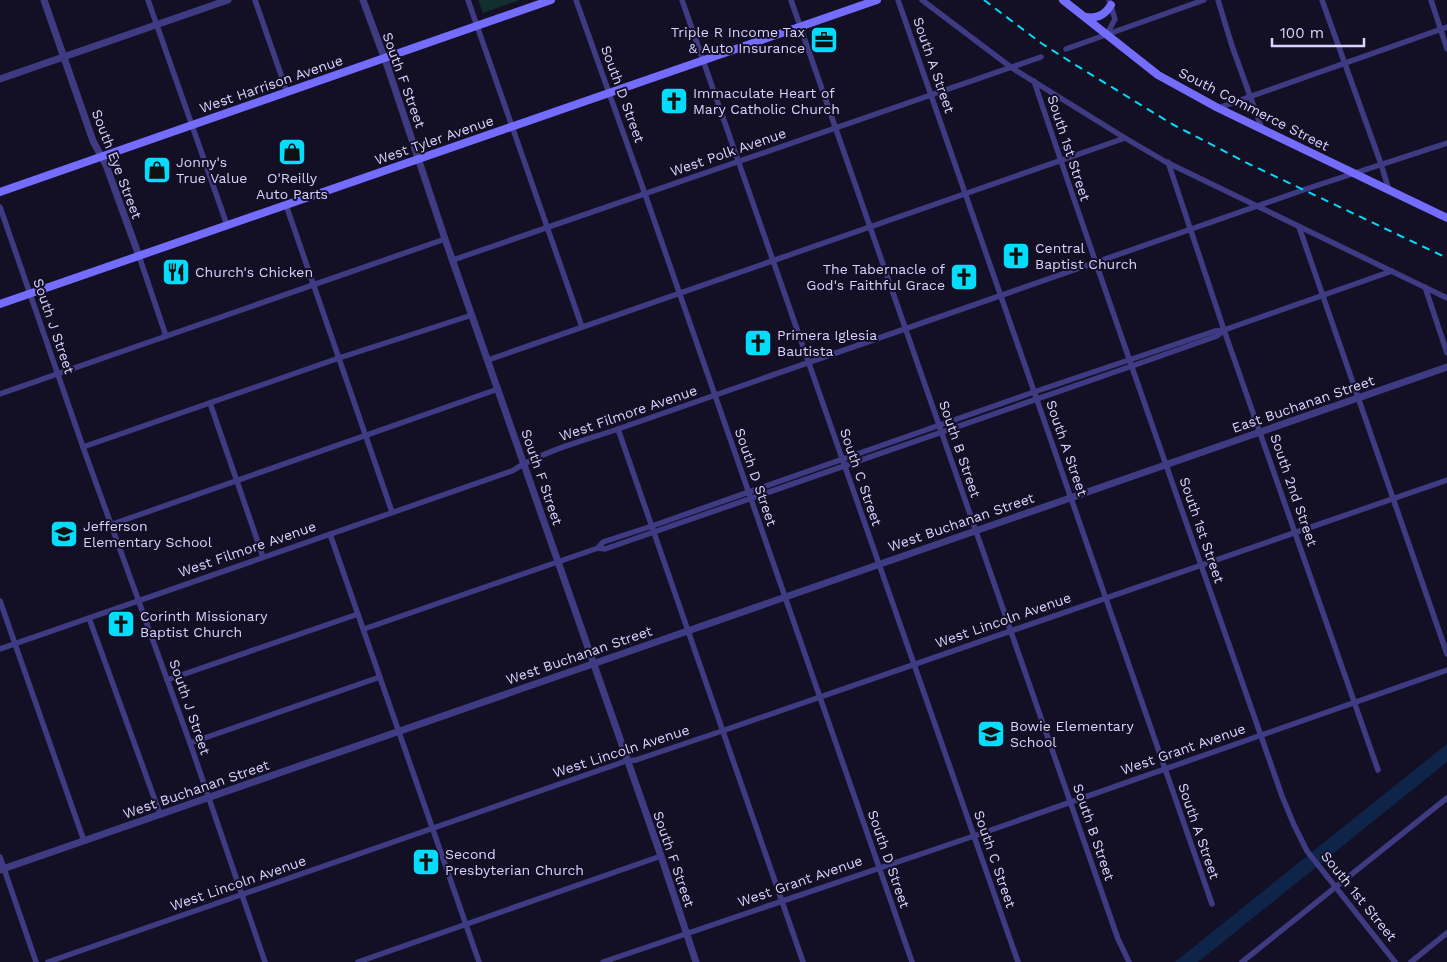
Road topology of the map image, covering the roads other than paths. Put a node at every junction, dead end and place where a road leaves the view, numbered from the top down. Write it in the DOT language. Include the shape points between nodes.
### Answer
graph roads {
  1 [pos="44,0"];
  2 [pos="148,0"];
  3 [pos="228,0"];
  4 [pos="255,0"];
  5 [pos="363,0"];
  6 [pos="468,0"];
  7 [pos="551,0"];
  8 [pos="576,0"];
  9 [pos="682,0"];
  10 [pos="791,0"];
  11 [pos="877,0"];
  12 [pos="898,0"];
  13 [pos="922,0"];
  14 [pos="1064,0"];
  15 [pos="1204,0"];
  16 [pos="1218,0"];
  17 [pos="1322,0"];
  18 [pos="1431,0"];
  19 [pos="1110,3"];
  20 [pos="1085,17"];
  21 [pos="156,25"];
  22 [pos="476,26"];
  23 [pos="800,27"];
  24 [pos="1447,27"];
  25 [pos="1440,30"];
  26 [pos="1107,34"];
  27 [pos="1066,49"];
  28 [pos="1447,49"];
  29 [pos="64,57"];
  30 [pos="384,58"];
  31 [pos="1041,58"];
  32 [pos="703,60"];
  33 [pos="1345,63"];
  34 [pos="1012,68"];
  35 [pos="0,79"];
  36 [pos="1034,81"];
  37 [pos="287,92"];
  38 [pos="609,93"];
  39 [pos="931,95"];
  40 [pos="1249,96"];
  41 [pos="1218,108"];
  42 [pos="191,125"];
  43 [pos="512,127"];
  44 [pos="835,128"];
  45 [pos="1262,129"];
  46 [pos="1125,138"];
  47 [pos="1447,143"];
  48 [pos="101,157"];
  49 [pos="419,159"];
  50 [pos="738,161"];
  51 [pos="1060,162"];
  52 [pos="1168,162"];
  53 [pos="1381,164"];
  54 [pos="1355,173"];
  55 [pos="1389,190"];
  56 [pos="0,192"];
  57 [pos="645,194"];
  58 [pos="965,194"];
  59 [pos="286,205"];
  60 [pos="0,207"];
  61 [pos="1256,207"];
  62 [pos="1447,218"];
  63 [pos="227,225"];
  64 [pos="1299,227"];
  65 [pos="548,228"];
  66 [pos="870,228"];
  67 [pos="1190,230"];
  68 [pos="445,239"];
  69 [pos="139,256"];
  70 [pos="452,260"];
  71 [pos="773,261"];
  72 [pos="1095,263"];
  73 [pos="1392,271"];
  74 [pos="314,285"];
  75 [pos="1425,288"];
  76 [pos="29,294"];
  77 [pos="678,294"];
  78 [pos="1000,296"];
  79 [pos="1322,296"];
  80 [pos="1447,298"];
  81 [pos="0,304"];
  82 [pos="472,315"];
  83 [pos="582,327"];
  84 [pos="905,329"];
  85 [pos="1224,330"];
  86 [pos="166,336"];
  87 [pos="1447,353"];
  88 [pos="339,358"];
  89 [pos="1130,359"];
  90 [pos="488,360"];
  91 [pos="809,363"];
  92 [pos="1132,366"];
  93 [pos="1447,367"];
  94 [pos="57,375"];
  95 [pos="498,389"];
  96 [pos="1034,392"];
  97 [pos="0,394"];
  98 [pos="714,396"];
  99 [pos="1357,398"];
  100 [pos="1036,399"];
  101 [pos="210,403"];
  102 [pos="618,429"];
  103 [pos="941,429"];
  104 [pos="1260,432"];
  105 [pos="366,436"];
  106 [pos="82,448"];
  107 [pos="524,463"];
  108 [pos="844,463"];
  109 [pos="1166,465"];
  110 [pos="1447,480"];
  111 [pos="236,481"];
  112 [pos="749,495"];
  113 [pos="1070,497"];
  114 [pos="1392,498"];
  115 [pos="392,512"];
  116 [pos="110,526"];
  117 [pos="653,529"];
  118 [pos="975,531"];
  119 [pos="1295,532"];
  120 [pos="330,534"];
  121 [pos="263,557"];
  122 [pos="558,562"];
  123 [pos="878,564"];
  124 [pos="1201,564"];
  125 [pos="785,597"];
  126 [pos="1105,598"];
  127 [pos="138,600"];
  128 [pos="0,601"];
  129 [pos="358,614"];
  130 [pos="89,618"];
  131 [pos="364,629"];
  132 [pos="1010,630"];
  133 [pos="687,631"];
  134 [pos="15,644"];
  135 [pos="0,649"];
  136 [pos="1447,654"];
  137 [pos="592,663"];
  138 [pos="913,664"];
  139 [pos="1447,670"];
  140 [pos="380,677"];
  141 [pos="167,680"];
  142 [pos="820,697"];
  143 [pos="1354,702"];
  144 [pos="399,731"];
  145 [pos="722,731"];
  146 [pos="1260,735"];
  147 [pos="190,743"];
  148 [pos="626,761"];
  149 [pos="1164,768"];
  150 [pos="1378,770"];
  151 [pos="208,798"];
  152 [pos="1447,798"];
  153 [pos="1070,802"];
  154 [pos="160,814"];
  155 [pos="433,828"];
  156 [pos="974,836"];
  157 [pos="84,841"];
  158 [pos="661,856"];
  159 [pos="0,857"];
  160 [pos="879,868"];
  161 [pos="2,870"];
  162 [pos="1335,887"];
  163 [pos="242,895"];
  164 [pos="782,901"];
  165 [pos="1212,904"];
  166 [pos="466,924"];
  167 [pos="1447,933"];
  168 [pos="686,934"];
  169 [pos="36,962"];
  170 [pos="48,962"];
  171 [pos="266,962"];
  172 [pos="358,962"];
  173 [pos="479,962"];
  174 [pos="603,962"];
  175 [pos="696,962"];
  176 [pos="803,962"];
  177 [pos="912,962"];
  178 [pos="1018,962"];
  179 [pos="1129,962"];
  180 [pos="1242,962"];
  181 [pos="1396,962"];
  182 [pos="1411,962"];
  1 -- 29 [label="street, South Eye Street"];
  2 -- 21 [label="street"];
  3 -- 21 [label="street"];
  4 -- 37 [label="street"];
  5 -- 30 [label="street, South F Street"];
  6 -- 22 [label="street"];
  7 -- 22 [label="main road, West Harrison Avenue"];
  8 -- 38 [label="street, South D Street"];
  9 -- 32 [label="street, South C Street"];
  10 -- 23 [label="street, South B Street"];
  11 -- 23 [label="main road, West Tyler Avenue"];
  12 -- 39 [label="street, South A Street"];
  13 -- 34 [label="street"];
  14 -- 20 [label="main road, South Commerce Street"];
  15 -- 26 [label="street"];
  16 -- 40 [label="street"];
  17 -- 33 [label="street"];
  18 -- 25 [label="street"];
  19 -- 20 [label="main road" via="1108,11 1100,16"];
  19 -- 26 [label="street" via="1115,19"];
  20 -- 26 [label="main road, South Commerce Street"];
  21 -- 29 [label="street"];
  21 -- 42 [label="street"];
  22 -- 30 [label="main road, West Harrison Avenue"];
  22 -- 43 [label="street"];
  23 -- 32 [label="main road, West Tyler Avenue"];
  23 -- 44 [label="street, South B Street"];
  24 -- 25 [label="street"];
  25 -- 28 [label="street"];
  25 -- 33 [label="street"];
  26 -- 27 [label="street"];
  26 -- 41 [label="main road, South Commerce Street" via="1158,75"];
  29 -- 35 [label="street"];
  29 -- 48 [label="street, South Eye Street"];
  30 -- 37 [label="main road, West Harrison Avenue"];
  30 -- 49 [label="street, South F Street"];
  31 -- 34 [label="street, West Polk Avenue"];
  32 -- 38 [label="main road, West Tyler Avenue"];
  32 -- 50 [label="street, South C Street"];
  33 -- 40 [label="street"];
  33 -- 53 [label="street"];
  34 -- 36 [label="street"];
  34 -- 39 [label="street, West Polk Avenue"];
  36 -- 46 [label="street"];
  36 -- 51 [label="street, South 1st Street"];
  37 -- 42 [label="main road, West Harrison Avenue"];
  38 -- 43 [label="main road, West Tyler Avenue"];
  38 -- 57 [label="street, South D Street"];
  39 -- 44 [label="street, West Polk Avenue"];
  39 -- 58 [label="street, South A Street"];
  40 -- 41 [label="street"];
  40 -- 45 [label="street"];
  41 -- 45 [label="main road, South Commerce Street"];
  42 -- 48 [label="main road, West Harrison Avenue"];
  42 -- 63 [label="street"];
  43 -- 49 [label="main road, West Tyler Avenue"];
  43 -- 65 [label="street"];
  44 -- 50 [label="street, West Polk Avenue"];
  44 -- 66 [label="street, South B Street"];
  45 -- 54 [label="main road, South Commerce Street"];
  46 -- 51 [label="street"];
  46 -- 52 [label="street"];
  47 -- 53 [label="street, West Filmore Avenue"];
  48 -- 56 [label="main road, West Harrison Avenue"];
  48 -- 69 [label="street, South Eye Street"];
  49 -- 59 [label="main road, West Tyler Avenue"];
  49 -- 68 [label="street, South F Street"];
  50 -- 57 [label="street, West Polk Avenue"];
  50 -- 71 [label="street, South C Street"];
  51 -- 58 [label="street"];
  51 -- 72 [label="street, South 1st Street"];
  52 -- 61 [label="street"];
  52 -- 67 [label="street, South 2nd Street"];
  53 -- 54 [label="street, West Filmore Avenue"];
  53 -- 55 [label="street"];
  54 -- 55 [label="main road, South Commerce Street"];
  54 -- 61 [label="street, West Filmore Avenue"];
  55 -- 62 [label="main road, South Commerce Street"];
  57 -- 65 [label="street, West Polk Avenue"];
  57 -- 77 [label="street, South D Street"];
  58 -- 66 [label="street"];
  58 -- 78 [label="street, South A Street"];
  59 -- 63 [label="main road, West Tyler Avenue"];
  59 -- 74 [label="street"];
  60 -- 76 [label="street, South J Street"];
  61 -- 64 [label="street"];
  61 -- 67 [label="street, West Filmore Avenue"];
  63 -- 69 [label="main road, West Tyler Avenue"];
  64 -- 73 [label="street"];
  64 -- 79 [label="street"];
  65 -- 70 [label="street, West Polk Avenue"];
  65 -- 83 [label="street"];
  66 -- 71 [label="street"];
  66 -- 84 [label="street, South B Street"];
  67 -- 72 [label="street, West Filmore Avenue"];
  67 -- 85 [label="street, South 2nd Street"];
  68 -- 70 [label="street, South F Street"];
  68 -- 74 [label="street"];
  69 -- 76 [label="main road, West Tyler Avenue"];
  69 -- 86 [label="street, South Eye Street"];
  70 -- 82 [label="street, South F Street"];
  71 -- 77 [label="street"];
  71 -- 91 [label="street, South C Street"];
  72 -- 78 [label="street, West Filmore Avenue"];
  72 -- 89 [label="street, South 1st Street"];
  73 -- 75 [label="street"];
  73 -- 79 [label="street"];
  74 -- 86 [label="street"];
  74 -- 88 [label="street"];
  75 -- 80 [label="street"];
  75 -- 87 [label="street"];
  76 -- 81 [label="main road, West Tyler Avenue"];
  76 -- 94 [label="street, South J Street"];
  77 -- 83 [label="street"];
  77 -- 98 [label="street, South D Street"];
  78 -- 84 [label="street, West Filmore Avenue"];
  78 -- 96 [label="street, South A Street"];
  79 -- 85 [label="street"];
  79 -- 99 [label="street"];
  82 -- 88 [label="street"];
  82 -- 90 [label="street, South F Street"];
  83 -- 90 [label="street"];
  84 -- 91 [label="street, West Filmore Avenue"];
  84 -- 103 [label="street, South B Street"];
  85 -- 89 [label="street" via="1215,330"];
  85 -- 92 [label="street" via="1217,336"];
  85 -- 104 [label="street, South 2nd Street"];
  86 -- 94 [label="street"];
  88 -- 101 [label="street"];
  88 -- 105 [label="street"];
  89 -- 92 [label="street, South 1st Street"];
  89 -- 96 [label="street"];
  90 -- 95 [label="street, South F Street"];
  91 -- 98 [label="street, West Filmore Avenue"];
  91 -- 108 [label="street, South C Street"];
  92 -- 100 [label="street"];
  92 -- 109 [label="street, South 1st Street"];
  93 -- 99 [label="street, East Buchanan Street"];
  94 -- 97 [label="street"];
  94 -- 106 [label="street, South J Street"];
  95 -- 105 [label="street"];
  95 -- 107 [label="street, South F Street"];
  96 -- 100 [label="street, South A Street"];
  96 -- 103 [label="street"];
  98 -- 102 [label="street, West Filmore Avenue"];
  98 -- 112 [label="street, South D Street"];
  99 -- 104 [label="street, East Buchanan Street"];
  99 -- 114 [label="street"];
  100 -- 103 [label="street"];
  100 -- 113 [label="street, South A Street"];
  101 -- 106 [label="street"];
  101 -- 111 [label="street"];
  102 -- 107 [label="street, West Filmore Avenue"];
  102 -- 117 [label="street"];
  103 -- 108 [label="street"];
  103 -- 118 [label="street, South B Street"];
  104 -- 109 [label="street, East Buchanan Street"];
  104 -- 119 [label="street, South 2nd Street"];
  105 -- 111 [label="street"];
  105 -- 115 [label="street"];
  106 -- 116 [label="street, South J Street"];
  107 -- 115 [label="street, West Filmore Avenue" via="512,472"];
  107 -- 122 [label="street, South F Street"];
  108 -- 112 [label="street"];
  108 -- 123 [label="street, South C Street"];
  109 -- 113 [label="street, West Buchanan Street"];
  109 -- 124 [label="street, South 1st Street"];
  110 -- 114 [label="street, West Lincoln Avenue"];
  111 -- 116 [label="street"];
  111 -- 121 [label="street"];
  112 -- 117 [label="street"];
  112 -- 125 [label="street, South D Street"];
  113 -- 118 [label="street, West Buchanan Street"];
  113 -- 126 [label="street, South A Street"];
  114 -- 119 [label="street, West Lincoln Avenue"];
  114 -- 136 [label="street"];
  115 -- 120 [label="street, West Filmore Avenue"];
  116 -- 127 [label="street, South J Street"];
  117 -- 122 [label="street" via="605,549 598,548"];
  117 -- 133 [label="street"];
  118 -- 123 [label="street, West Buchanan Street"];
  118 -- 132 [label="street, South B Street"];
  119 -- 124 [label="street, West Lincoln Avenue"];
  119 -- 143 [label="street, South 2nd Street"];
  120 -- 121 [label="street, West Filmore Avenue"];
  120 -- 129 [label="street"];
  121 -- 127 [label="street, West Filmore Avenue"];
  122 -- 131 [label="street"];
  122 -- 137 [label="street, South F Street"];
  123 -- 125 [label="street, West Buchanan Street"];
  123 -- 138 [label="street, South C Street"];
  124 -- 126 [label="street, West Lincoln Avenue"];
  124 -- 146 [label="street, South 1st Street"];
  125 -- 133 [label="street, West Buchanan Street"];
  125 -- 142 [label="street, South D Street"];
  126 -- 132 [label="street, West Lincoln Avenue"];
  126 -- 149 [label="street, South A Street"];
  127 -- 130 [label="street, West Filmore Avenue"];
  127 -- 141 [label="street, South J Street"];
  128 -- 134 [label="street"];
  129 -- 131 [label="street"];
  129 -- 141 [label="street"];
  130 -- 134 [label="street, West Filmore Avenue"];
  130 -- 154 [label="street"];
  131 -- 140 [label="street"];
  132 -- 138 [label="street, West Lincoln Avenue"];
  132 -- 153 [label="street, South B Street"];
  133 -- 137 [label="street, West Buchanan Street"];
  133 -- 145 [label="street"];
  134 -- 135 [label="street, West Filmore Avenue"];
  134 -- 157 [label="street"];
  137 -- 144 [label="street, West Buchanan Street"];
  137 -- 148 [label="street, South F Street"];
  138 -- 142 [label="street, West Lincoln Avenue"];
  138 -- 156 [label="street, South C Street"];
  139 -- 143 [label="street, West Grant Avenue"];
  140 -- 144 [label="street"];
  140 -- 147 [label="street"];
  141 -- 147 [label="street, South J Street"];
  142 -- 145 [label="street, West Lincoln Avenue"];
  142 -- 160 [label="street, South D Street"];
  143 -- 146 [label="street, West Grant Avenue"];
  143 -- 150 [label="street, South 2nd Street"];
  144 -- 151 [label="street, West Buchanan Street"];
  144 -- 155 [label="street"];
  145 -- 148 [label="street, West Lincoln Avenue"];
  145 -- 164 [label="street"];
  146 -- 149 [label="street, West Grant Avenue"];
  146 -- 162 [label="street, South 1st Street" via="1307,851"];
  147 -- 151 [label="street, South J Street"];
  148 -- 155 [label="street, West Lincoln Avenue"];
  148 -- 158 [label="street, South F Street"];
  149 -- 153 [label="street, West Grant Avenue"];
  149 -- 165 [label="street, South A Street"];
  151 -- 154 [label="street, West Buchanan Street"];
  151 -- 163 [label="street, South J Street"];
  152 -- 162 [label="street"];
  153 -- 156 [label="street, West Grant Avenue"];
  153 -- 179 [label="street, South B Street"];
  154 -- 157 [label="street, West Buchanan Street"];
  155 -- 163 [label="street, West Lincoln Avenue"];
  155 -- 166 [label="street"];
  156 -- 160 [label="street, West Grant Avenue"];
  156 -- 178 [label="street, South C Street"];
  157 -- 161 [label="street, West Buchanan Street"];
  158 -- 166 [label="street"];
  158 -- 168 [label="street, South F Street"];
  159 -- 161 [label="street"];
  160 -- 164 [label="street, West Grant Avenue"];
  160 -- 177 [label="street, South D Street"];
  161 -- 169 [label="street"];
  162 -- 180 [label="street"];
  162 -- 181 [label="street, South 1st Street"];
  163 -- 170 [label="street, West Lincoln Avenue"];
  163 -- 171 [label="street, South J Street"];
  164 -- 168 [label="street, West Grant Avenue"];
  164 -- 176 [label="street"];
  166 -- 172 [label="street"];
  166 -- 173 [label="street"];
  167 -- 182 [label="street"];
  168 -- 174 [label="street, West Grant Avenue"];
  168 -- 175 [label="street, South F Street"];
}
